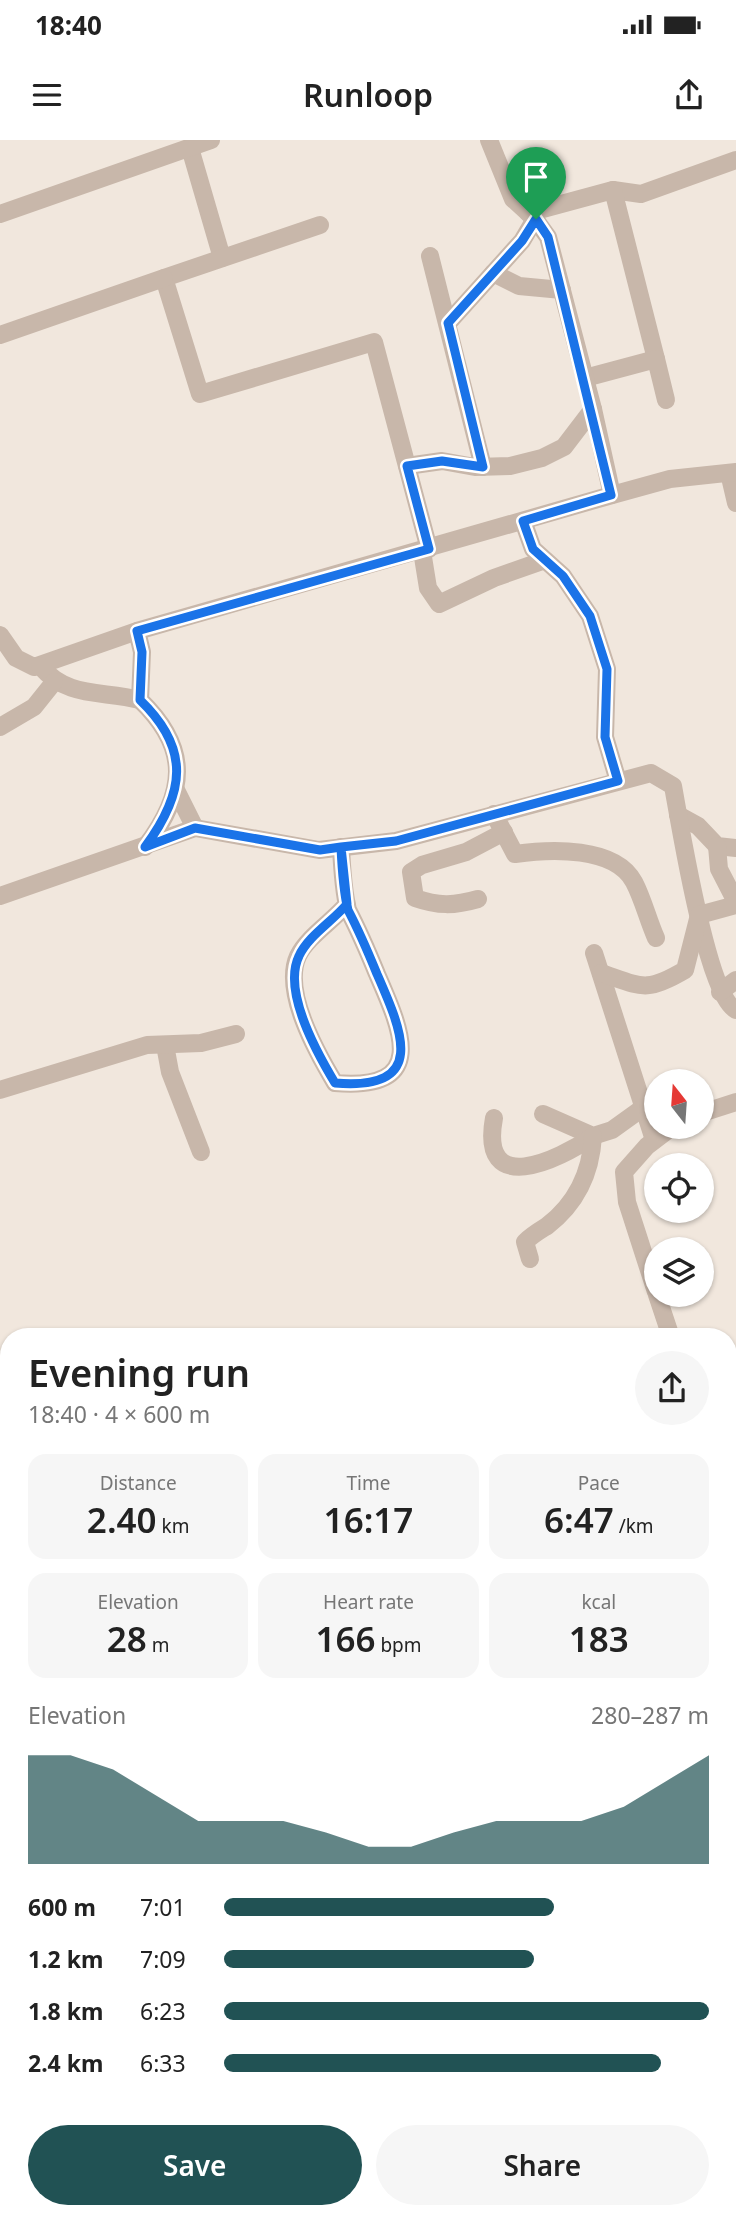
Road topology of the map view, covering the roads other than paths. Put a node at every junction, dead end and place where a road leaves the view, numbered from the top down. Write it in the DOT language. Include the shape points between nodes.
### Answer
graph roads {
  1 [pos="211,140"];
  2 [pos="489,140"];
  3 [pos="190,148"];
  4 [pos="736,160"];
  5 [pos="613,190"];
  6 [pos="0,214"];
  7 [pos="532,216"];
  8 [pos="320,225"];
  9 [pos="430,256"];
  10 [pos="222,258"];
  11 [pos="494,273"];
  12 [pos="164,278"];
  13 [pos="562,290"];
  14 [pos="448,323"];
  15 [pos="0,335"];
  16 [pos="656,359"];
  17 [pos="584,378"];
  18 [pos="666,400"];
  19 [pos="593,409"];
  20 [pos="407,466"];
  21 [pos="483,467"];
  22 [pos="733,472"];
  23 [pos="611,495"];
  24 [pos="736,503"];
  25 [pos="523,521"];
  26 [pos="426,550"];
  27 [pos="545,560"];
  28 [pos="137,631"];
  29 [pos="0,635"];
  30 [pos="40,666"];
  31 [pos="54,682"];
  32 [pos="140,700"];
  33 [pos="0,727"];
  34 [pos="618,781"];
  35 [pos="176,790"];
  36 [pos="494,814"];
  37 [pos="678,815"];
  38 [pos="195,828"];
  39 [pos="504,832"];
  40 [pos="717,846"];
  41 [pos="145,847"];
  42 [pos="341,847"];
  43 [pos="736,848"];
  44 [pos="0,896"];
  45 [pos="478,899"];
  46 [pos="347,904"];
  47 [pos="736,904"];
  48 [pos="699,915"];
  49 [pos="656,938"];
  50 [pos="594,953"];
  51 [pos="601,973"];
  52 [pos="736,980"];
  53 [pos="720,992"];
  54 [pos="736,1010"];
  55 [pos="236,1034"];
  56 [pos="165,1045"];
  57 [pos="0,1090"];
  58 [pos="736,1102"];
  59 [pos="644,1107"];
  60 [pos="714,1109"];
  61 [pos="544,1114"];
  62 [pos="494,1118"];
  63 [pos="593,1136"];
  64 [pos="654,1140"];
  65 [pos="201,1152"];
  66 [pos="644,1253"];
  67 [pos="530,1259"];
  68 [pos="661,1307"];
  69 [pos="668,1328"];
  1 -- 3 [label="street"];
  2 -- 7 [label="street" via="513,199"];
  3 -- 6 [label="street"];
  3 -- 10 [label="street"];
  4 -- 5 [label="street" via="641,194"];
  5 -- 7 [label="street"];
  5 -- 16 [label="street"];
  7 -- 11 [label="street" via="522,241"];
  7 -- 13 [label="street" via="548,237"];
  8 -- 10 [label="street"];
  9 -- 14 [label="street"];
  10 -- 12 [label="street"];
  11 -- 13 [label="street" via="519,286"];
  11 -- 14 [label="street"];
  12 -- 15 [label="street"];
  12 -- 20 [label="street" via="200,394 374,342"];
  13 -- 17 [label="street"];
  14 -- 21 [label="street"];
  16 -- 17 [label="street"];
  16 -- 18 [label="street"];
  17 -- 19 [label="street"];
  19 -- 21 [label="street" via="564,447 542,458"];
  19 -- 23 [label="street"];
  20 -- 21 [label="street" via="442,461"];
  20 -- 26 [label="street"];
  22 -- 23 [label="street" via="670,479"];
  22 -- 24 [label="street"];
  23 -- 25 [label="street"];
  25 -- 26 [label="street"];
  25 -- 27 [label="street" via="533,549"];
  26 -- 27 [label="street" via="428,588 439,604"];
  26 -- 28 [label="street"];
  27 -- 34 [label="street" via="563,576 590,616 607,669 605,737"];
  28 -- 30 [label="street"];
  28 -- 32 [label="street" via="142,652"];
  29 -- 30 [label="street" via="16,659"];
  30 -- 31 [label="street"];
  31 -- 32 [label="street" via="72,690"];
  31 -- 33 [label="street" via="34,706"];
  32 -- 35 [label="street" via="163,723 172,745"];
  34 -- 36 [label="street"];
  34 -- 37 [label="street" via="651,773 666,779 673,786"];
  35 -- 38 [label="street"];
  35 -- 41 [label="street"];
  36 -- 39 [label="street"];
  36 -- 42 [label="street" via="396,841"];
  37 -- 40 [label="street" via="698,826"];
  37 -- 48 [label="street"];
  38 -- 41 [label="street"];
  38 -- 42 [label="street" via="320,850"];
  39 -- 45 [label="street" via="411,872 415,898 456,906"];
  39 -- 49 [label="street" via="515,854 541,850 617,863 634,881"];
  40 -- 43 [label="street"];
  40 -- 47 [label="street" via="719,869"];
  41 -- 44 [label="street"];
  42 -- 46 [label="street"];
  46 -- 46 [label="street" via="393,1008 403,1042 397,1067 384,1079 363,1086 335,1083 315,1051 292,980 299,955"];
  47 -- 48 [label="street"];
  48 -- 51 [label="street" via="685,970 674,977 648,988"];
  48 -- 53 [label="street"];
  50 -- 51 [label="street"];
  51 -- 59 [label="street"];
  52 -- 53 [label="street"];
  53 -- 54 [label="street"];
  55 -- 56 [label="street" via="201,1043"];
  56 -- 57 [label="street" via="147,1045"];
  56 -- 65 [label="street" via="170,1072"];
  58 -- 60 [label="street"];
  59 -- 63 [label="street" via="612,1130"];
  61 -- 63 [label="street"];
  62 -- 63 [label="street" via="490,1136 494,1153 508,1166 525,1167 566,1155"];
  63 -- 67 [label="street" via="592,1160 583,1184 566,1208 524,1242"];
  64 -- 66 [label="street" via="624,1172 623,1186"];
  68 -- 69 [label="street"];
}
